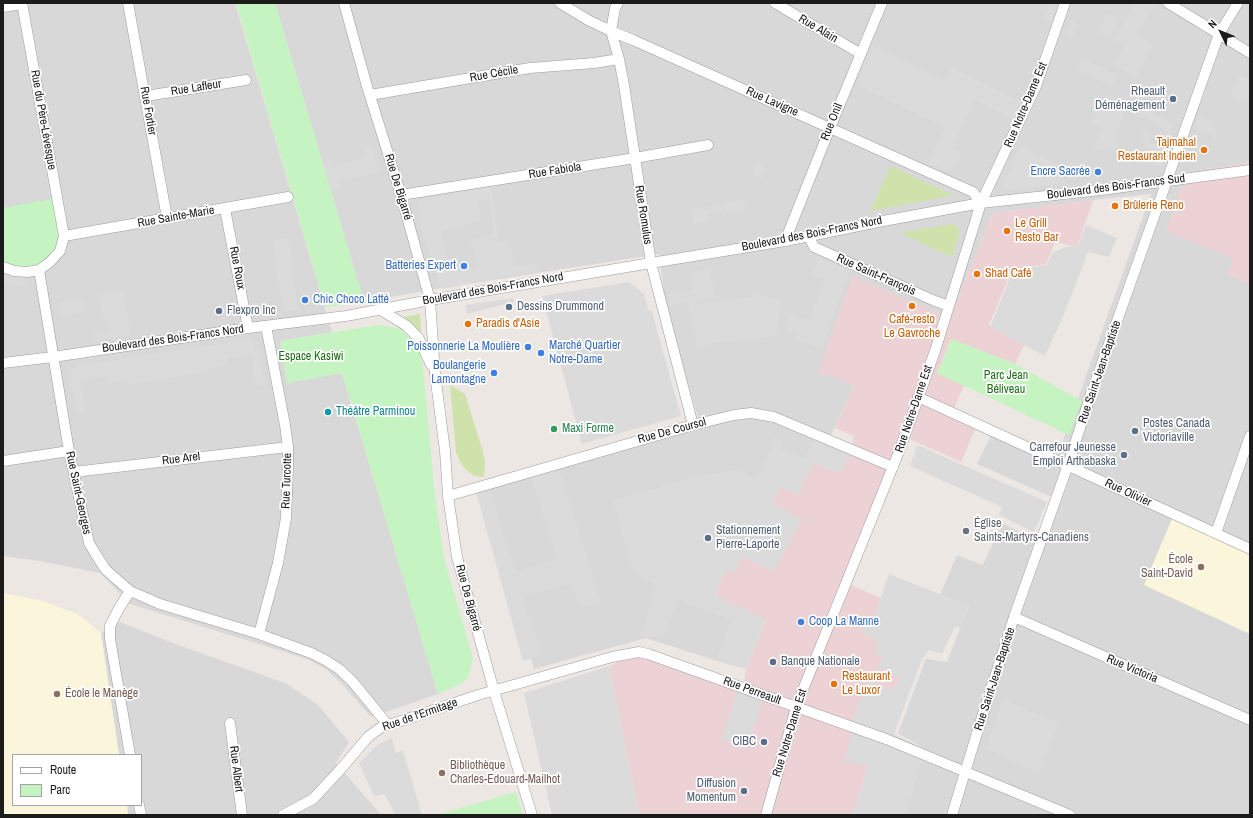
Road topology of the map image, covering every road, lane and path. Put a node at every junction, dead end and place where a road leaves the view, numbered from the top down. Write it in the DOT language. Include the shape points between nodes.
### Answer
graph roads {
  1 [pos="22,3"];
  2 [pos="128,3"];
  3 [pos="344,3"];
  4 [pos="560,3"];
  5 [pos="618,3"];
  6 [pos="775,3"];
  7 [pos="882,3"];
  8 [pos="1064,3"];
  9 [pos="1168,3"];
  10 [pos="1238,3"];
  11 [pos="3,7"];
  12 [pos="611,31"];
  13 [pos="1219,34"];
  14 [pos="1250,52"];
  15 [pos="861,54"];
  16 [pos="619,59"];
  17 [pos="246,80"];
  18 [pos="370,95"];
  19 [pos="146,96"];
  20 [pos="830,128"];
  21 [pos="708,145"];
  22 [pos="634,158"];
  23 [pos="1250,170"];
  24 [pos="1167,182"];
  25 [pos="401,195"];
  26 [pos="288,197"];
  27 [pos="981,203"];
  28 [pos="225,209"];
  29 [pos="167,218"];
  30 [pos="64,236"];
  31 [pos="809,237"];
  32 [pos="785,241"];
  33 [pos="651,263"];
  34 [pos="3,267"];
  35 [pos="39,270"];
  36 [pos="430,300"];
  37 [pos="949,306"];
  38 [pos="379,309"];
  39 [pos="266,326"];
  40 [pos="248,328"];
  41 [pos="53,357"];
  42 [pos="3,363"];
  43 [pos="435,374"];
  44 [pos="918,397"];
  45 [pos="693,424"];
  46 [pos="1250,436"];
  47 [pos="288,446"];
  48 [pos="70,451"];
  49 [pos="3,461"];
  50 [pos="1068,465"];
  51 [pos="893,467"];
  52 [pos="74,472"];
  53 [pos="448,496"];
  54 [pos="1216,533"];
  55 [pos="1250,549"];
  56 [pos="130,591"];
  57 [pos="1014,617"];
  58 [pos="259,634"];
  59 [pos="494,691"];
  60 [pos="796,707"];
  61 [pos="1250,720"];
  62 [pos="230,722"];
  63 [pos="388,725"];
  64 [pos="130,754"];
  65 [pos="965,771"];
  66 [pos="242,815"];
  67 [pos="283,815"];
  68 [pos="532,815"];
  69 [pos="766,815"];
  70 [pos="952,815"];
  71 [pos="1070,815"];
  1 -- 11 [label="street"];
  1 -- 30 [label="street, Rue du Père-Lévesque"];
  2 -- 19 [label="street, Rue Fortier"];
  3 -- 18 [label="street, Rue De Bigarré"];
  4 -- 12 [label="street, Rue Lavigne"];
  5 -- 12 [label="street, Rue Romulus"];
  6 -- 15 [label="street, Rue Alain"];
  7 -- 15 [label="street, Rue Onil"];
  8 -- 27 [label="street, Rue Notre-Dame Est" via="1036,86"];
  9 -- 13 [label="street"];
  10 -- 13 [label="street, Rue Saint-Jean-Baptiste"];
  12 -- 16 [label="street, Rue Romulus"];
  12 -- 20 [label="street, Rue Lavigne"];
  13 -- 14 [label="street"];
  13 -- 24 [label="street, Rue Saint-Jean-Baptiste"];
  15 -- 20 [label="street, Rue Onil"];
  16 -- 18 [label="street, Rue Cécile" via="530,68"];
  16 -- 22 [label="street, Rue Romulus"];
  17 -- 19 [label="street, Rue Lafleur"];
  18 -- 25 [label="street, Rue De Bigarré"];
  19 -- 29 [label="street, Rue Fortier"];
  20 -- 27 [label="street, Rue Lavigne" via="973,192"];
  20 -- 32 [label="street, Rue Onil"];
  21 -- 22 [label="street, Rue Fabiola"];
  22 -- 25 [label="street, Rue Fabiola"];
  22 -- 33 [label="street, Rue Romulus"];
  23 -- 24 [label="street, Boulevard des Bois-Francs Sud"];
  24 -- 27 [label="street, Boulevard des Bois-Francs Sud"];
  24 -- 50 [label="street, Rue Saint-Jean-Baptiste"];
  25 -- 36 [label="street, Rue De Bigarré"];
  26 -- 28 [label="street, Rue Sainte-Marie"];
  27 -- 31 [label="street, Boulevard des Bois-Francs Nord"];
  27 -- 37 [label="street, Rue Notre-Dame Est"];
  28 -- 29 [label="street, Rue Sainte-Marie"];
  28 -- 40 [label="street, Rue Roux"];
  29 -- 30 [label="street, Rue Sainte-Marie"];
  30 -- 35 [label="street" via="60,251"];
  31 -- 32 [label="street, Boulevard des Bois-Francs Nord"];
  31 -- 37 [label="street, Rue Saint-François" via="814,247"];
  32 -- 33 [label="street, Boulevard des Bois-Francs Nord"];
  33 -- 36 [label="street, Boulevard des Bois-Francs Nord"];
  33 -- 45 [label="street, Rue Romulus"];
  34 -- 35 [label="street" via="14,271"];
  35 -- 41 [label="street, Rue Saint-Georges"];
  36 -- 38 [label="street, Boulevard des Bois-Francs Nord"];
  36 -- 43 [label="street, Rue De Bigarré"];
  37 -- 44 [label="street, Rue Notre-Dame Est"];
  38 -- 39 [label="street, Boulevard des Bois-Francs Nord" via="346,316"];
  38 -- 43 [label="street, Rue De Bigarré" via="407,326 419,339"];
  39 -- 40 [label="street, Boulevard des Bois-Francs Nord"];
  39 -- 47 [label="street, Rue Turcotte"];
  40 -- 41 [label="street, Boulevard des Bois-Francs Nord"];
  41 -- 42 [label="street, Boulevard des Bois-Francs Nord"];
  41 -- 48 [label="street, Rue Saint-Georges"];
  43 -- 53 [label="street, Rue De Bigarré"];
  44 -- 50 [label="street, Rue Olivier"];
  44 -- 51 [label="street, Rue Notre-Dame Est"];
  45 -- 51 [label="street, Rue De Coursol" via="751,413 774,417"];
  45 -- 53 [label="street, Rue De Coursol"];
  46 -- 54 [label="street"];
  47 -- 52 [label="street, Rue Arel"];
  47 -- 58 [label="street, Rue Turcotte" via="286,518 275,576"];
  48 -- 49 [label="street"];
  48 -- 52 [label="street, Rue Saint-Georges"];
  50 -- 54 [label="street, Rue Olivier"];
  50 -- 57 [label="street, Rue Saint-Jean-Baptiste"];
  51 -- 60 [label="street, Rue Notre-Dame Est"];
  52 -- 56 [label="street, Rue Saint-Georges" via="89,543 106,570"];
  53 -- 59 [label="street, Rue De Bigarré" via="457,557"];
  54 -- 55 [label="street, Rue Olivier"];
  56 -- 58 [label="street, Rue Saint-Georges" via="160,604"];
  56 -- 64 [label="street" via="110,626"];
  57 -- 61 [label="street, Rue Victoria"];
  57 -- 65 [label="street, Rue Saint-Jean-Baptiste"];
  58 -- 63 [label="street, Rue Saint-Georges" via="311,653 339,669 361,690"];
  59 -- 60 [label="street, Rue Perreault" via="612,657 641,652"];
  59 -- 63 [label="street, Rue de l'Ermitage"];
  59 -- 68 [label="street, Rue De Bigarré"];
  60 -- 65 [label="street, Rue Perreault"];
  60 -- 69 [label="street, Rue Notre-Dame Est"];
  62 -- 66 [label="street, Rue Albert"];
  63 -- 67 [label="street, Rue de l'Ermitage" via="368,737 313,798"];
  65 -- 70 [label="street, Rue Saint-Jean-Baptiste"];
  65 -- 71 [label="street, Rue Perreault"];
}
